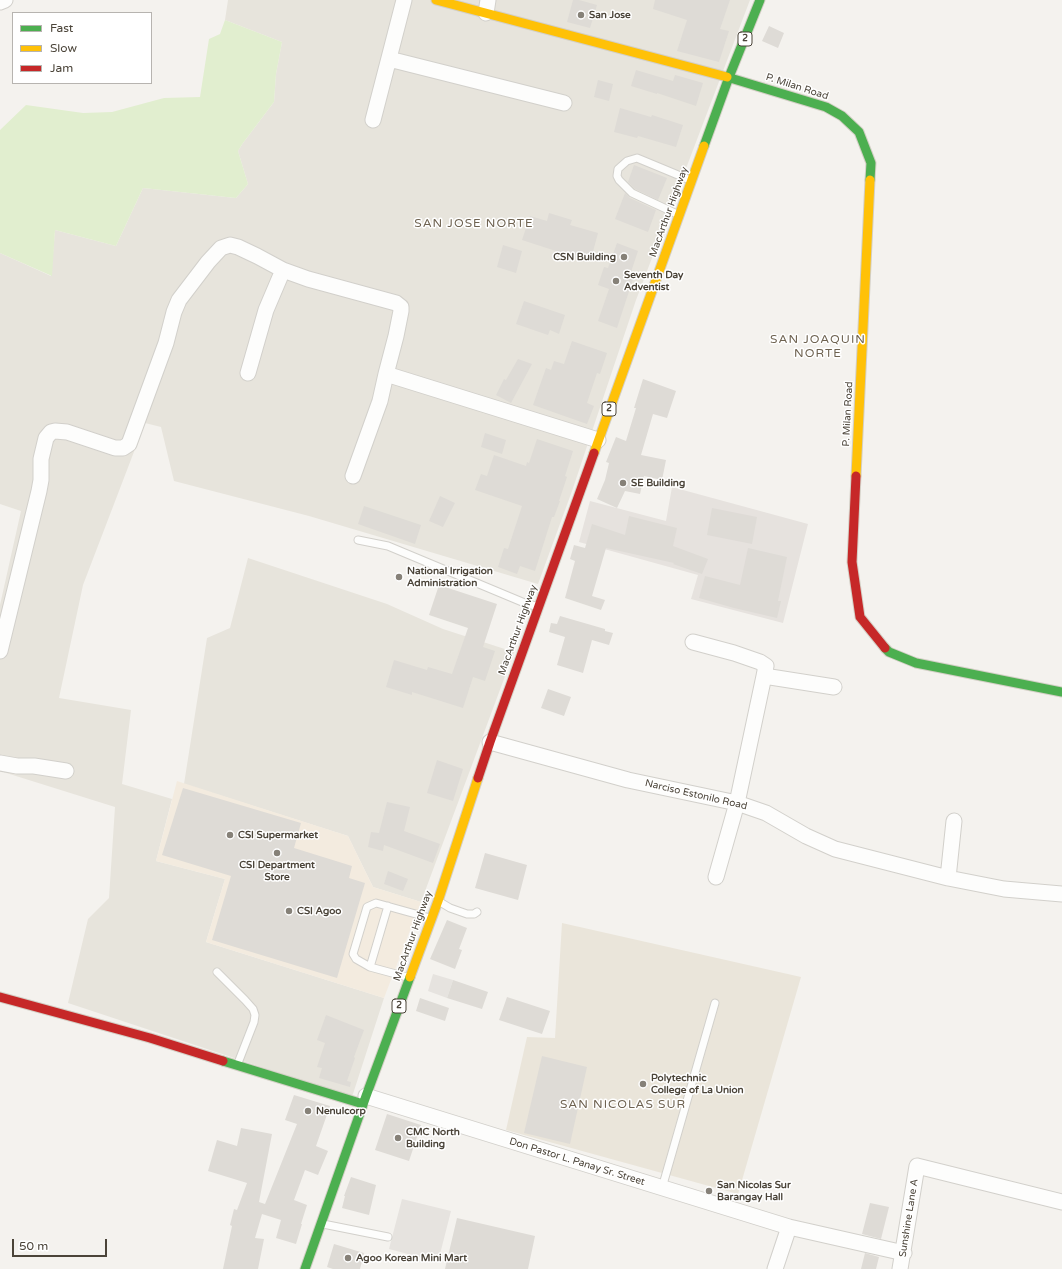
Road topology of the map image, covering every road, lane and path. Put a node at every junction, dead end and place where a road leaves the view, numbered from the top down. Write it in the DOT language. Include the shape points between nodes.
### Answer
graph roads {
  1 [pos="5,0"];
  2 [pos="404,0"];
  3 [pos="436,0"];
  4 [pos="760,0"];
  5 [pos="0,2"];
  6 [pos="487,6"];
  7 [pos="389,58"];
  8 [pos="730,77"];
  9 [pos="564,103"];
  10 [pos="373,120"];
  11 [pos="692,181"];
  12 [pos="679,215"];
  13 [pos="282,270"];
  14 [pos="248,372"];
  15 [pos="386,374"];
  16 [pos="598,440"];
  17 [pos="353,476"];
  18 [pos="358,540"];
  19 [pos="538,606"];
  20 [pos="693,642"];
  21 [pos="0,651"];
  22 [pos="764,676"];
  23 [pos="834,687"];
  24 [pos="1062,692"];
  25 [pos="490,742"];
  26 [pos="0,763"];
  27 [pos="66,771"];
  28 [pos="737,803"];
  29 [pos="954,821"];
  30 [pos="716,877"];
  31 [pos="948,878"];
  32 [pos="1062,894"];
  33 [pos="438,901"];
  34 [pos="388,906"];
  35 [pos="477,912"];
  36 [pos="432,919"];
  37 [pos="370,967"];
  38 [pos="216,972"];
  39 [pos="410,978"];
  40 [pos="0,997"];
  41 [pos="715,1003"];
  42 [pos="238,1065"];
  43 [pos="364,1100"];
  44 [pos="662,1188"];
  45 [pos="1062,1202"];
  46 [pos="321,1224"];
  47 [pos="789,1227"];
  48 [pos="388,1237"];
  49 [pos="904,1253"];
  50 [pos="305,1269"];
  51 [pos="774,1269"];
  52 [pos="900,1269"];
  1 -- 5 [label="street"];
  2 -- 7 [label="street"];
  3 -- 6 [label="main road, P. Milan Road"];
  4 -- 8 [label="main road, MacArthur Highway / 2"];
  6 -- 8 [label="main road, P. Milan Road"];
  7 -- 9 [label="street"];
  7 -- 10 [label="street"];
  8 -- 11 [label="main road, MacArthur Highway / 2"];
  8 -- 24 [label="main road, P. Milan Road" via="826,108 842,116 859,132 871,163 852,562 860,618 889,652 916,663"];
  11 -- 12 [label="main road, MacArthur Highway / 2"];
  11 -- 12 [label="lane" via="637,158 627,161 618,169 617,176 632,193"];
  12 -- 16 [label="main road, MacArthur Highway / 2"];
  13 -- 14 [label="street" via="266,310"];
  13 -- 15 [label="street" via="399,305 401,311"];
  13 -- 21 [label="street" via="230,245 221,248 176,306 166,343 129,444 123,448 115,448 66,432 55,431 46,438 41,459 39,491"];
  15 -- 16 [label="street"];
  15 -- 17 [label="street" via="380,401"];
  16 -- 19 [label="main road, MacArthur Highway / 2"];
  18 -- 19 [label="lane" via="388,546 527,604"];
  19 -- 25 [label="main road, MacArthur Highway / 2"];
  20 -- 22 [label="street" via="760,662 766,666"];
  22 -- 23 [label="street"];
  22 -- 28 [label="street"];
  25 -- 28 [label="street, Narciso Estonilo Road" via="628,780"];
  25 -- 33 [label="main road, MacArthur Highway / 2"];
  26 -- 27 [label="street"];
  28 -- 30 [label="street"];
  28 -- 31 [label="street, Narciso Estonilo Road" via="766,813 835,849"];
  29 -- 31 [label="street"];
  31 -- 32 [label="street, Narciso Estonilo Road" via="1004,889"];
  33 -- 35 [label="lane" via="466,914"];
  33 -- 36 [label="main road, MacArthur Highway / 2"];
  34 -- 36 [label="lane"];
  34 -- 37 [label="lane"];
  34 -- 37 [label="lane" via="376,903 367,907 353,954 356,959"];
  36 -- 39 [label="main road, MacArthur Highway / 2"];
  37 -- 39 [label="lane"];
  38 -- 42 [label="lane" via="245,1000 255,1015"];
  39 -- 43 [label="main road, MacArthur Highway / 2"];
  40 -- 42 [label="main road"];
  41 -- 44 [label="lane"];
  42 -- 43 [label="main road"];
  43 -- 44 [label="street, Don Pastor L. Panay Sr. Street"];
  43 -- 46 [label="main road, MacArthur Highway / 2"];
  44 -- 47 [label="street, Don Pastor L. Panay Sr. Street"];
  45 -- 49 [label="street, Sunshine Lane A" via="918,1166"];
  46 -- 48 [label="lane"];
  46 -- 50 [label="main road, MacArthur Highway / 2"];
  47 -- 49 [label="street, Don Pastor L. Panay Sr. Street"];
  47 -- 51 [label="street"];
  49 -- 52 [label="street, Sunshine Lane A"];
}
